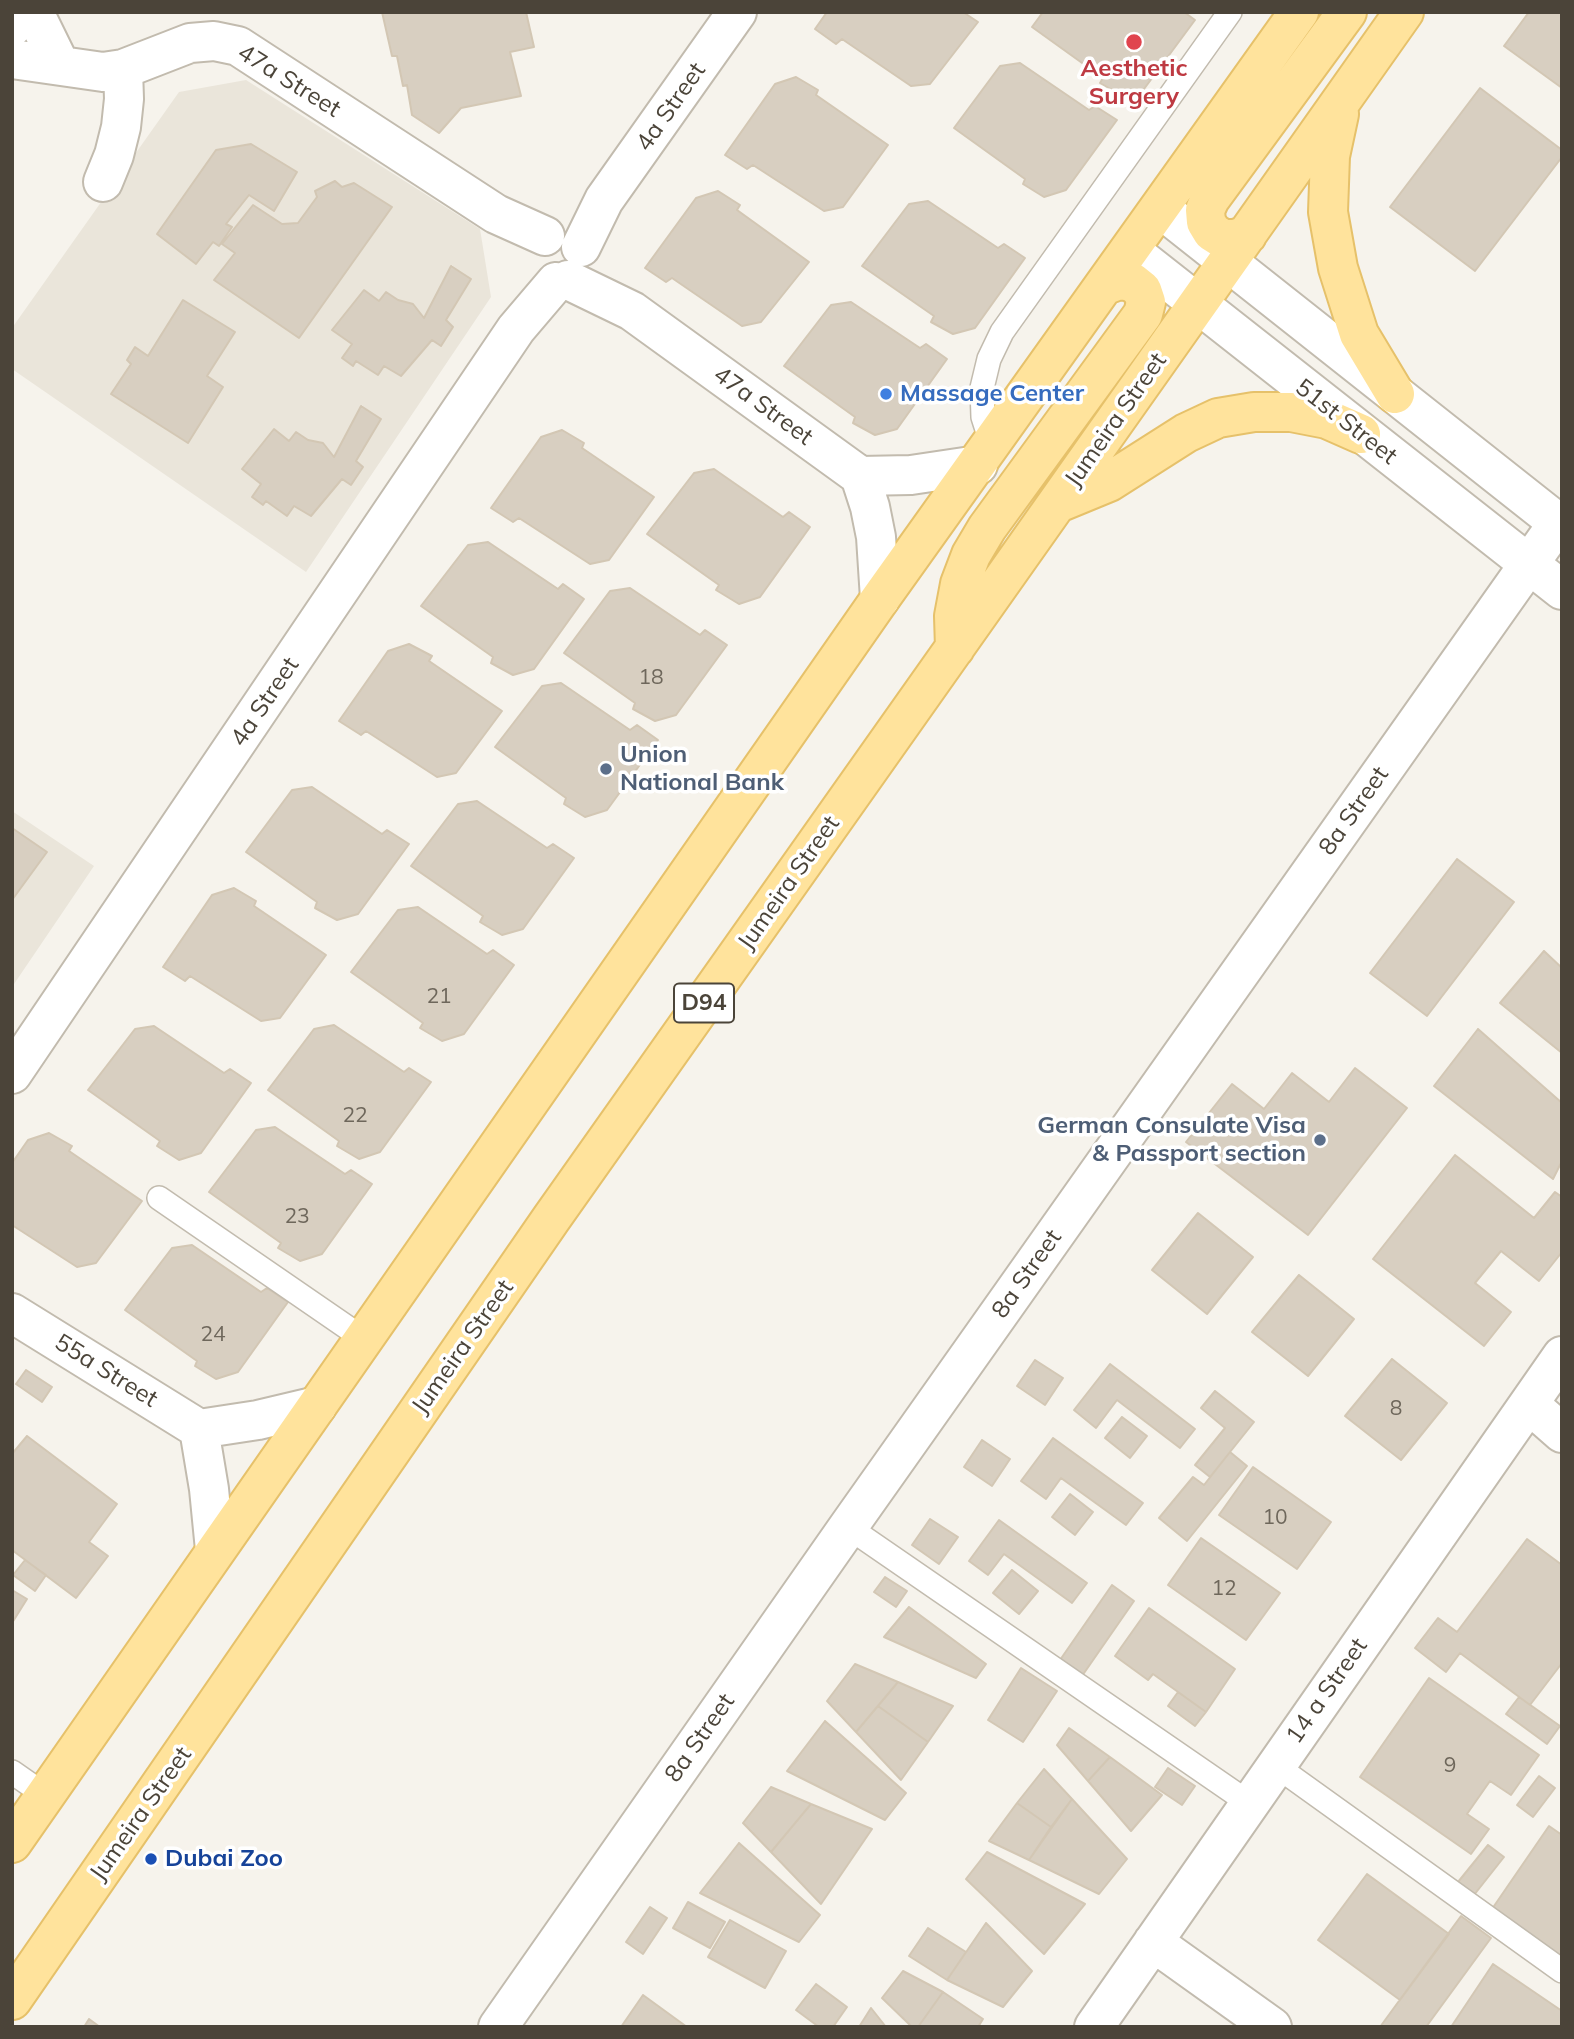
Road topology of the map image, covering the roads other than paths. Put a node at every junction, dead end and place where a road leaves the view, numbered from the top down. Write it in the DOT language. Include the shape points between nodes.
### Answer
graph roads {
  1 [pos="20,12"];
  2 [pos="34,12"];
  3 [pos="737,12"];
  4 [pos="1230,12"];
  5 [pos="1299,12"];
  6 [pos="1347,12"];
  7 [pos="1404,12"];
  8 [pos="12,27"];
  9 [pos="12,59"];
  10 [pos="60,65"];
  11 [pos="124,69"];
  12 [pos="1342,100"];
  13 [pos="103,182"];
  14 [pos="1161,209"];
  15 [pos="1238,249"];
  16 [pos="1131,251"];
  17 [pos="558,258"];
  18 [pos="1107,285"];
  19 [pos="1198,304"];
  20 [pos="1395,394"];
  21 [pos="1361,434"];
  22 [pos="985,455"];
  23 [pos="860,476"];
  24 [pos="1058,503"];
  25 [pos="1560,524"];
  26 [pos="1529,565"];
  27 [pos="1562,590"];
  28 [pos="880,599"];
  29 [pos="955,648"];
  30 [pos="12,1074"];
  31 [pos="159,1199"];
  32 [pos="12,1313"];
  33 [pos="364,1339"];
  34 [pos="1562,1356"];
  35 [pos="1529,1404"];
  36 [pos="317,1406"];
  37 [pos="200,1429"];
  38 [pos="1562,1433"];
  39 [pos="848,1527"];
  40 [pos="215,1550"];
  41 [pos="1275,1765"];
  42 [pos="12,1772"];
  43 [pos="45,1795"];
  44 [pos="1249,1803"];
  45 [pos="12,1843"];
  46 [pos="1153,1942"];
  47 [pos="1562,1972"];
  48 [pos="12,2000"];
  49 [pos="498,2027"];
  50 [pos="1094,2027"];
  51 [pos="1272,2027"];
  1 -- 8 [label="street"];
  2 -- 10 [label="street"];
  3 -- 17 [label="street, 4a Street"];
  4 -- 22 [label="lane" via="1002,332 982,388"];
  5 -- 14 [label="main road"];
  6 -- 15 [label="main road" via="1210,199 1206,222 1223,239 1235,239"];
  7 -- 12 [label="main road, Jumeira Street / D94"];
  9 -- 10 [label="street, 47a Street"];
  10 -- 11 [label="street, 47a Street" via="81,71"];
  11 -- 13 [label="street" via="121,127"];
  11 -- 17 [label="street, 47a Street" via="190,43 238,46"];
  12 -- 15 [label="main road, Jumeira Street / D94"];
  12 -- 20 [label="main road" via="1330,156 1328,212 1338,268 1359,334"];
  14 -- 15 [label="street"];
  14 -- 16 [label="main road"];
  15 -- 19 [label="main road, Jumeira Street / D94"];
  15 -- 20 [label="street"];
  16 -- 18 [label="main road"];
  16 -- 19 [label="street, 51st Street"];
  17 -- 23 [label="street, 47a Street"];
  17 -- 30 [label="street, 4a Street" via="516,329"];
  18 -- 22 [label="main road"];
  18 -- 29 [label="main road" via="1119,280 1142,290 1143,314 971,555 954,616"];
  19 -- 21 [label="street, 51st Street"];
  19 -- 24 [label="main road, Jumeira Street / D94"];
  20 -- 25 [label="street"];
  21 -- 24 [label="main road" via="1327,419 1291,412 1218,418 1110,482"];
  21 -- 26 [label="street, 51st Street"];
  22 -- 23 [label="street" via="911,475"];
  22 -- 28 [label="main road"];
  23 -- 28 [label="street" via="876,537"];
  24 -- 29 [label="main road, Jumeira Street / D94"];
  25 -- 26 [label="street, 8a Street"];
  26 -- 27 [label="street, 51st Street"];
  26 -- 39 [label="street, 8a Street"];
  28 -- 33 [label="main road"];
  29 -- 48 [label="main road, Jumeira Street / D94" via="551,1219"];
  31 -- 33 [label="lane"];
  32 -- 37 [label="street, 55a Street"];
  33 -- 36 [label="main road"];
  34 -- 35 [label="street, 14 a Street"];
  35 -- 38 [label="street"];
  35 -- 41 [label="street, 14 a Street"];
  36 -- 37 [label="street"];
  36 -- 40 [label="main road"];
  37 -- 40 [label="street"];
  39 -- 44 [label="lane"];
  39 -- 49 [label="street, 8a Street"];
  40 -- 43 [label="main road"];
  41 -- 44 [label="street, 14 a Street"];
  41 -- 47 [label="lane"];
  42 -- 43 [label="lane"];
  43 -- 45 [label="main road"];
  44 -- 46 [label="street, 14 a Street"];
  46 -- 50 [label="street, 14 a Street"];
  46 -- 51 [label="street"];
}
